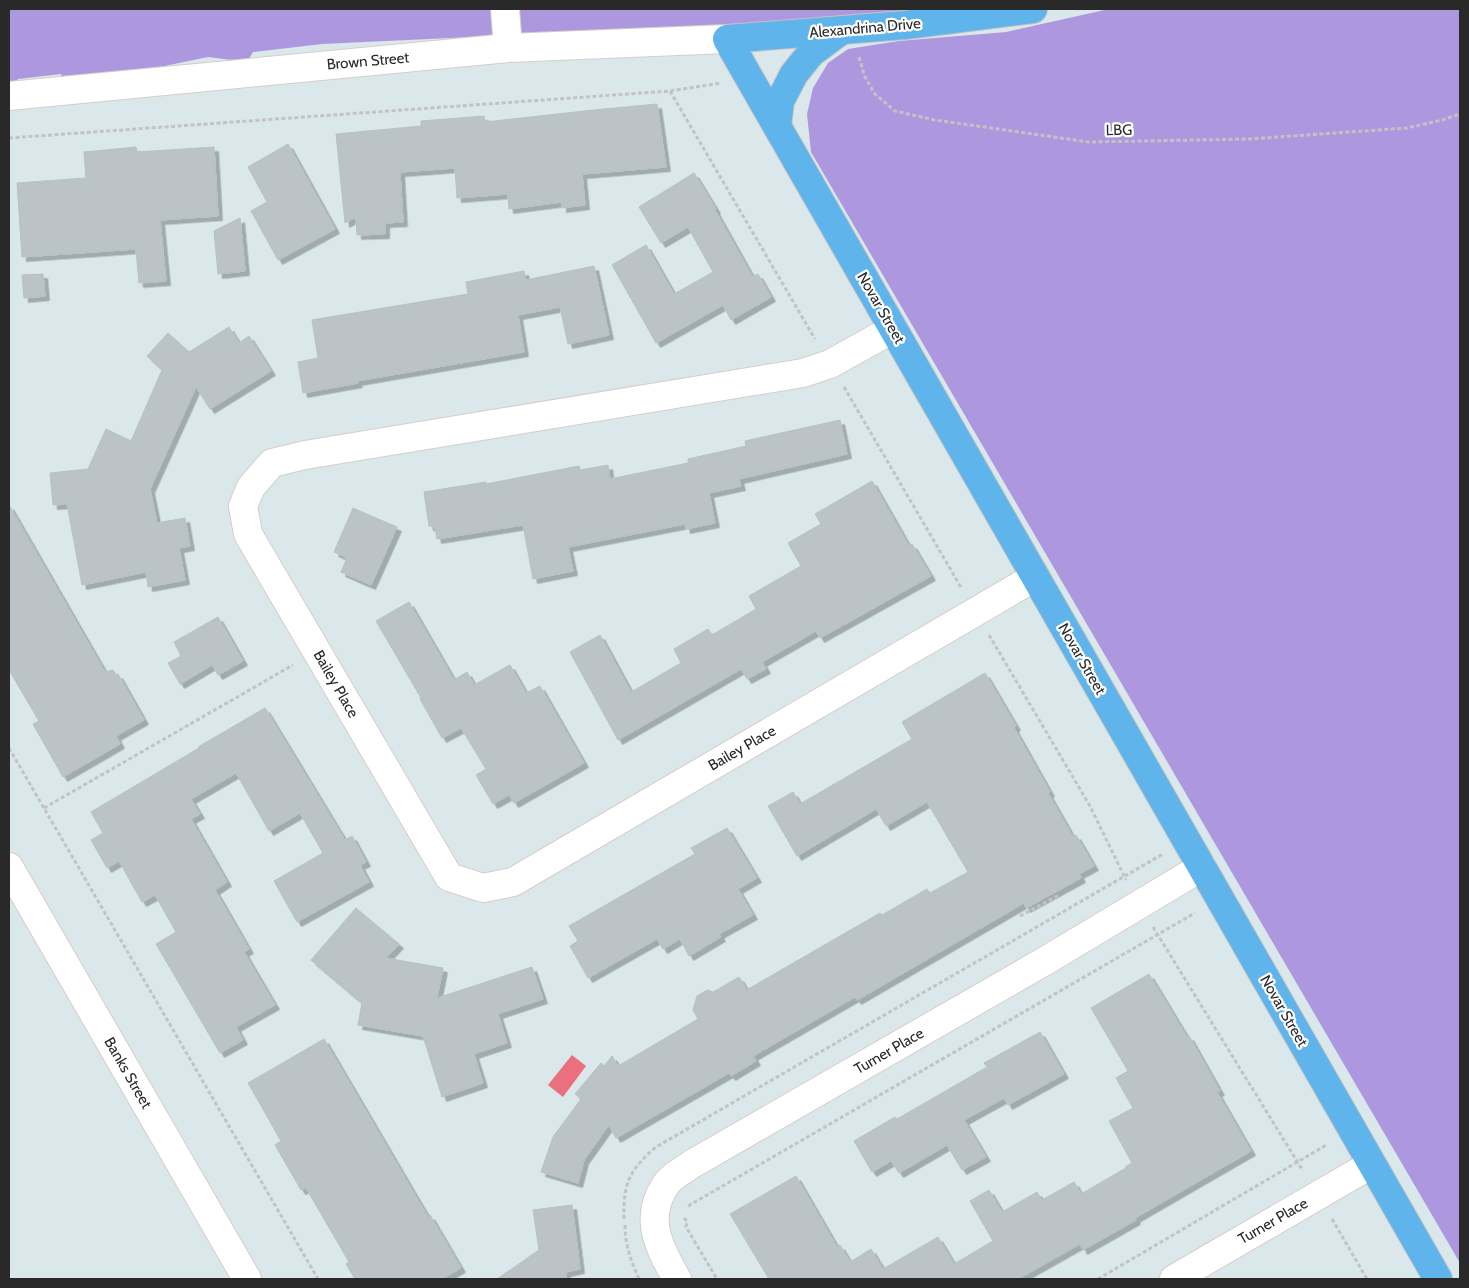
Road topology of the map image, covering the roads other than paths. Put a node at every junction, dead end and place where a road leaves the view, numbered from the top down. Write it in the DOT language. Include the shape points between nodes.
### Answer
graph roads {
  1 [pos="506,9"];
  2 [pos="1033,9"];
  3 [pos="849,29"];
  4 [pos="727,40"];
  5 [pos="508,48"];
  6 [pos="9,96"];
  7 [pos="776,126"];
  8 [pos="893,328"];
  9 [pos="1035,577"];
  10 [pos="9,867"];
  11 [pos="1202,867"];
  12 [pos="1372,1164"];
  13 [pos="247,1279"];
  14 [pos="677,1279"];
  15 [pos="1174,1279"];
  16 [pos="1438,1279"];
  1 -- 5 [label="street"];
  2 -- 3 [label="main road, Alexandrina Drive"];
  3 -- 4 [label="main road, Alexandrina Drive"];
  3 -- 7 [label="main road" via="812,52 794,74 780,101"];
  4 -- 5 [label="street, Brown Street"];
  4 -- 7 [label="main road, Novar Street"];
  5 -- 6 [label="street, Brown Street"];
  7 -- 8 [label="main road, Novar Street"];
  8 -- 9 [label="main road, Novar Street"];
  8 -- 9 [label="street, Bailey Place" via="830,364 803,373 272,463 251,487 243,506 248,534 450,877 483,888 514,882"];
  9 -- 11 [label="main road, Novar Street"];
  10 -- 13 [label="street, Banks Street"];
  11 -- 12 [label="main road, Novar Street"];
  11 -- 14 [label="street, Turner Place" via="1140,906 692,1164 665,1185 653,1219 662,1251"];
  12 -- 15 [label="street, Turner Place"];
  12 -- 16 [label="main road, Novar Street"];
}
